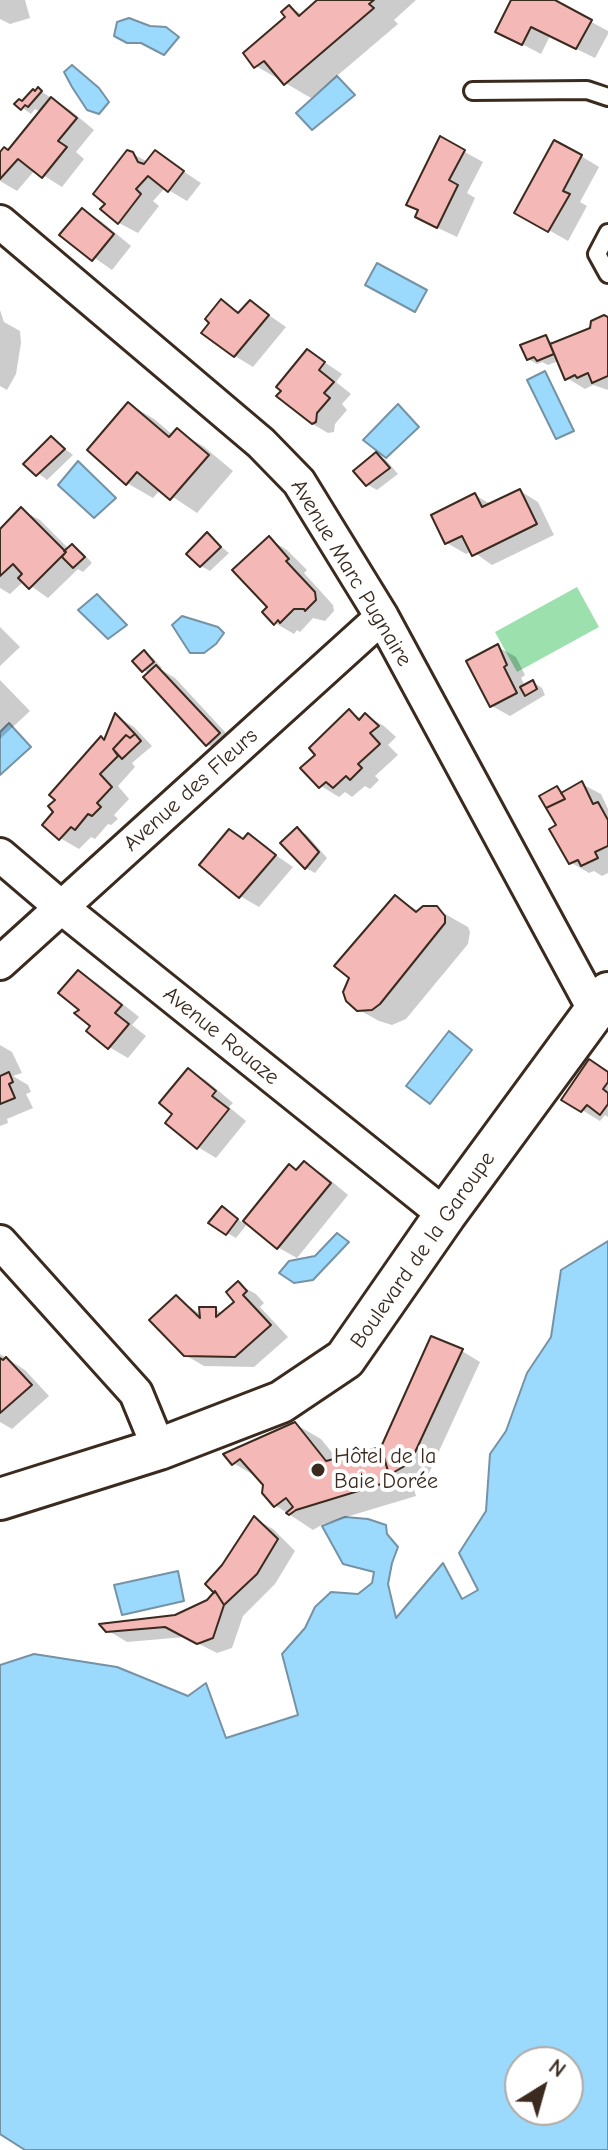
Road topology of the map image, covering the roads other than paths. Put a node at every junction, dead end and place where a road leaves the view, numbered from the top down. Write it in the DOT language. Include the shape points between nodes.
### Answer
graph roads {
  1 [pos="473,91"];
  2 [pos="608,97"];
  3 [pos="0,222"];
  4 [pos="608,233"];
  5 [pos="608,274"];
  6 [pos="382,617"];
  7 [pos="0,855"];
  8 [pos="61,907"];
  9 [pos="0,963"];
  10 [pos="602,1002"];
  11 [pos="445,1215"];
  12 [pos="0,1242"];
  13 [pos="159,1449"];
  14 [pos="0,1499"];
  1 -- 2 [label="lane" via="587,90"];
  3 -- 6 [label="street, Avenue Marc Pugnaire" via="290,472"];
  4 -- 5 [label="lane" via="597,254"];
  6 -- 8 [label="street, Avenue des Fleurs"];
  6 -- 10 [label="street, Avenue Marc Pugnaire"];
  7 -- 8 [label="street, Avenue Rouaze"];
  8 -- 9 [label="street, Avenue des Fleurs"];
  8 -- 11 [label="street, Avenue Rouaze"];
  10 -- 11 [label="street, Boulevard de la Garoupe"];
  11 -- 13 [label="street, Boulevard de la Garoupe" via="345,1359 281,1402"];
  12 -- 13 [label="street" via="136,1393"];
  13 -- 14 [label="street, Boulevard de la Garoupe"];
}
